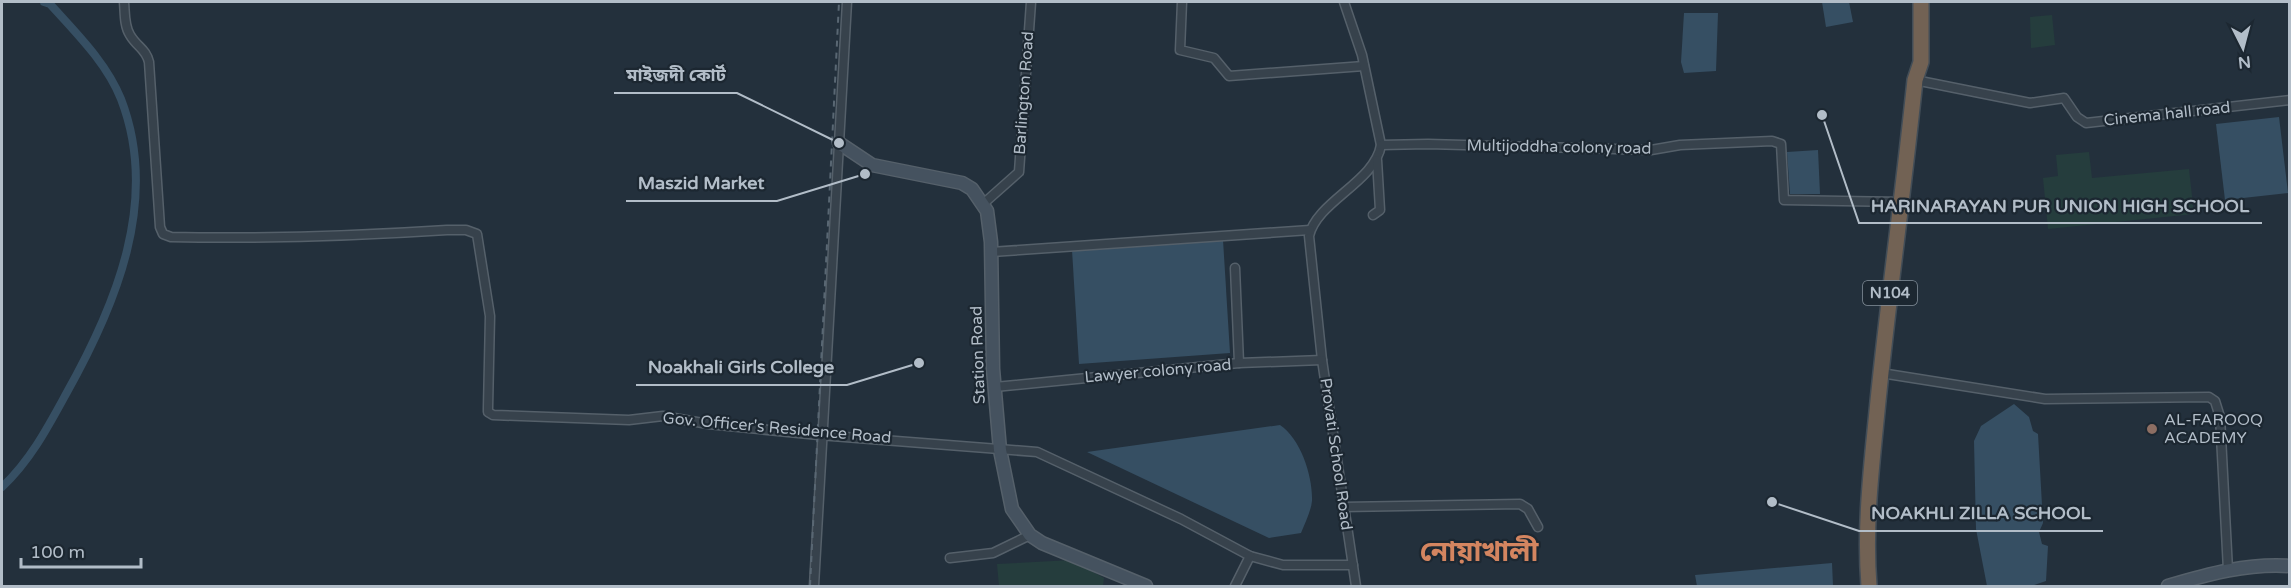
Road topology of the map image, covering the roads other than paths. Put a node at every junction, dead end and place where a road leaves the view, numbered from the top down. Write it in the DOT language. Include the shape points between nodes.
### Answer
graph roads {
  1 [pos="124,2"];
  2 [pos="847,2"];
  3 [pos="1031,2"];
  4 [pos="1182,2"];
  5 [pos="1344,2"];
  6 [pos="1921,2"];
  7 [pos="1364,66"];
  8 [pos="1915,80"];
  9 [pos="2289,100"];
  10 [pos="839,143"];
  11 [pos="1386,147"];
  12 [pos="1377,160"];
  13 [pos="1901,202"];
  14 [pos="983,204"];
  15 [pos="1373,215"];
  16 [pos="1310,230"];
  17 [pos="991,252"];
  18 [pos="1235,268"];
  19 [pos="1322,360"];
  20 [pos="1239,363"];
  21 [pos="1881,374"];
  22 [pos="994,387"];
  23 [pos="824,434"];
  24 [pos="1000,450"];
  25 [pos="1343,507"];
  26 [pos="1538,527"];
  27 [pos="1030,535"];
  28 [pos="1250,556"];
  29 [pos="950,558"];
  30 [pos="1353,565"];
  31 [pos="2289,566"];
  32 [pos="2228,570"];
  33 [pos="814,586"];
  34 [pos="1146,586"];
  35 [pos="1235,586"];
  36 [pos="1356,586"];
  37 [pos="1869,586"];
  38 [pos="2168,586"];
  1 -- 23 [label="street, Gov. Officer's Residence Road" via="127,28 147,51 149,62 163,234 324,238 466,230 477,234 490,316 488,412 629,420 663,416"];
  2 -- 10 [label="street"];
  3 -- 14 [label="street, Barlington Road" via="1019,172"];
  4 -- 7 [label="street" via="1180,50 1214,58 1229,76"];
  5 -- 7 [label="street"];
  6 -- 8 [label="highway, N104" via="1921,62"];
  7 -- 11 [label="street"];
  8 -- 9 [label="street, Cinema hall road" via="2030,104 2064,98 2086,123"];
  8 -- 13 [label="highway, N104"];
  10 -- 14 [label="street" via="872,165 962,183"];
  10 -- 23 [label="street"];
  11 -- 12 [label="street"];
  11 -- 13 [label="street, Multijoddha colony road" via="1428,144 1651,150 1772,141 1781,144 1784,200"];
  12 -- 15 [label="street" via="1380,210"];
  12 -- 16 [label="street"];
  13 -- 21 [label="highway, N104"];
  14 -- 17 [label="street, Station Road"];
  16 -- 17 [label="street"];
  16 -- 19 [label="street, Provati School Road" via="1310,263"];
  17 -- 22 [label="street, Station Road"];
  18 -- 20 [label="street"];
  19 -- 20 [label="street, Lawyer colony road"];
  19 -- 25 [label="street, Provati School Road"];
  20 -- 22 [label="street, Lawyer colony road"];
  21 -- 32 [label="street" via="2045,399 2209,397 2215,401 2220,417"];
  21 -- 37 [label="highway, N104" via="1868,506"];
  22 -- 24 [label="street, Station Road"];
  23 -- 24 [label="street, Gov. Officer's Residence Road"];
  23 -- 33 [label="street"];
  24 -- 27 [label="street, Station Road" via="1012,509"];
  24 -- 28 [label="street, Gov. Officer's Residence Road" via="1037,452"];
  25 -- 26 [label="street" via="1520,504 1528,509"];
  25 -- 30 [label="street, Provati School Road"];
  27 -- 29 [label="street" via="993,553"];
  27 -- 34 [label="street, Station Road"];
  28 -- 30 [label="street, Gov. Officer's Residence Road" via="1283,565"];
  28 -- 35 [label="street"];
  30 -- 36 [label="street, Provati School Road"];
  31 -- 32 [label="street"];
  32 -- 38 [label="street"];
}
